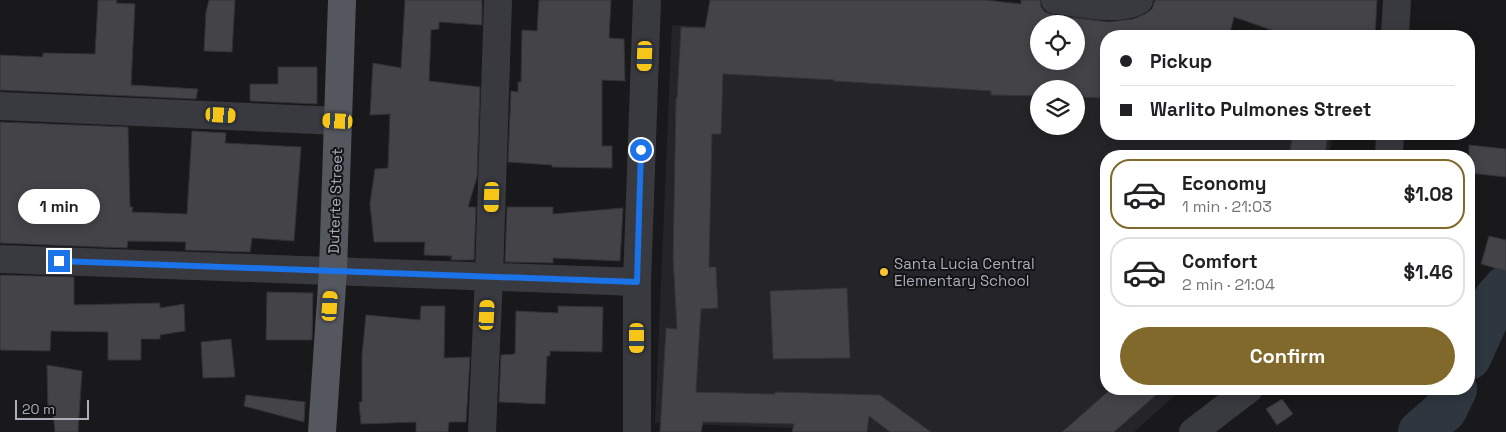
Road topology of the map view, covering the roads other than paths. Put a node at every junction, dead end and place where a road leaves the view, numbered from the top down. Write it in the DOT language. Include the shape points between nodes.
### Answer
graph roads {
  1 [pos="342,0"];
  2 [pos="498,0"];
  3 [pos="647,0"];
  4 [pos="1055,0"];
  5 [pos="1140,0"];
  6 [pos="1397,0"];
  7 [pos="1395,30"];
  8 [pos="0,106"];
  9 [pos="338,121"];
  10 [pos="0,259"];
  11 [pos="333,270"];
  12 [pos="489,276"];
  13 [pos="637,282"];
  14 [pos="1241,395"];
  15 [pos="322,432"];
  16 [pos="482,432"];
  17 [pos="637,432"];
  18 [pos="1193,432"];
  1 -- 9 [label="main road, Duterte Street"];
  2 -- 12 [label="street"];
  3 -- 13 [label="street"];
  4 -- 5 [label="street" via="1115,6"];
  6 -- 7 [label="street"];
  8 -- 9 [label="street"];
  9 -- 11 [label="main road, Duterte Street"];
  10 -- 11 [label="street"];
  11 -- 12 [label="street"];
  11 -- 15 [label="main road, Duterte Street"];
  12 -- 13 [label="street"];
  12 -- 16 [label="street"];
  13 -- 17 [label="street"];
  14 -- 18 [label="street"];
}
